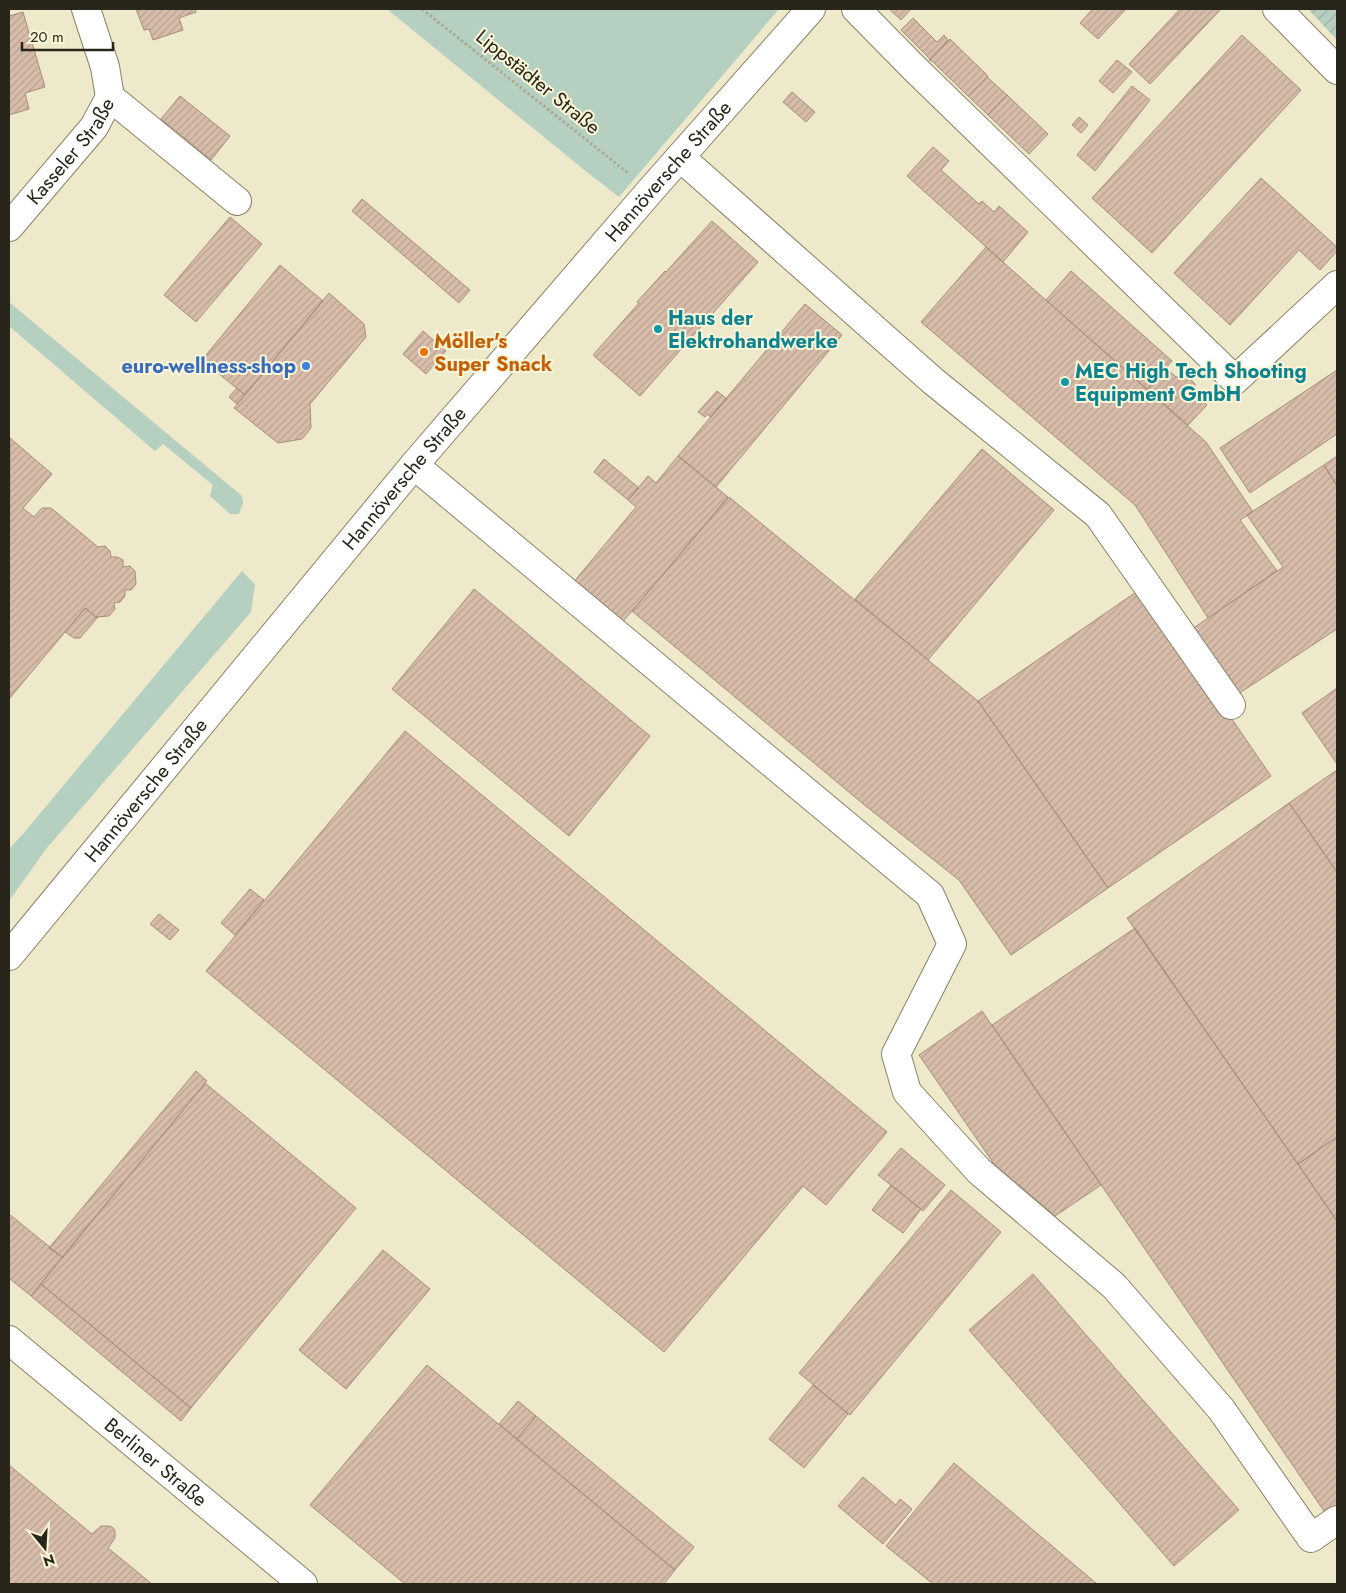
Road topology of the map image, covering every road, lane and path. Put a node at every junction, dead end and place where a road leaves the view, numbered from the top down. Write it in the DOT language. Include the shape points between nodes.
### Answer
graph roads {
  1 [pos="86,9"];
  2 [pos="422,9"];
  3 [pos="811,9"];
  4 [pos="856,9"];
  5 [pos="1277,9"];
  6 [pos="1337,70"];
  7 [pos="110,97"];
  8 [pos="680,157"];
  9 [pos="629,174"];
  10 [pos="237,201"];
  11 [pos="9,228"];
  12 [pos="1337,285"];
  13 [pos="414,464"];
  14 [pos="1231,705"];
  15 [pos="9,956"];
  16 [pos="9,1340"];
  17 [pos="1337,1520"];
  18 [pos="303,1584"];
  1 -- 7 [label="main road, Kasseler Straße" via="105,67"];
  2 -- 9 [label="path, Lippstädter Straße"];
  3 -- 8 [label="main road, Hannöversche Straße"];
  4 -- 12 [label="main road" via="1235,380"];
  5 -- 6 [label="main road"];
  7 -- 10 [label="main road"];
  7 -- 11 [label="main road, Kasseler Straße" via="94,127"];
  8 -- 13 [label="main road, Hannöversche Straße"];
  8 -- 14 [label="main road" via="933,381 1098,515"];
  13 -- 15 [label="main road, Hannöversche Straße"];
  13 -- 17 [label="main road" via="930,894 952,944 896,1054 907,1092 980,1171 1114,1286 1221,1409 1311,1538"];
  16 -- 18 [label="main road, Berliner Straße"];
}
